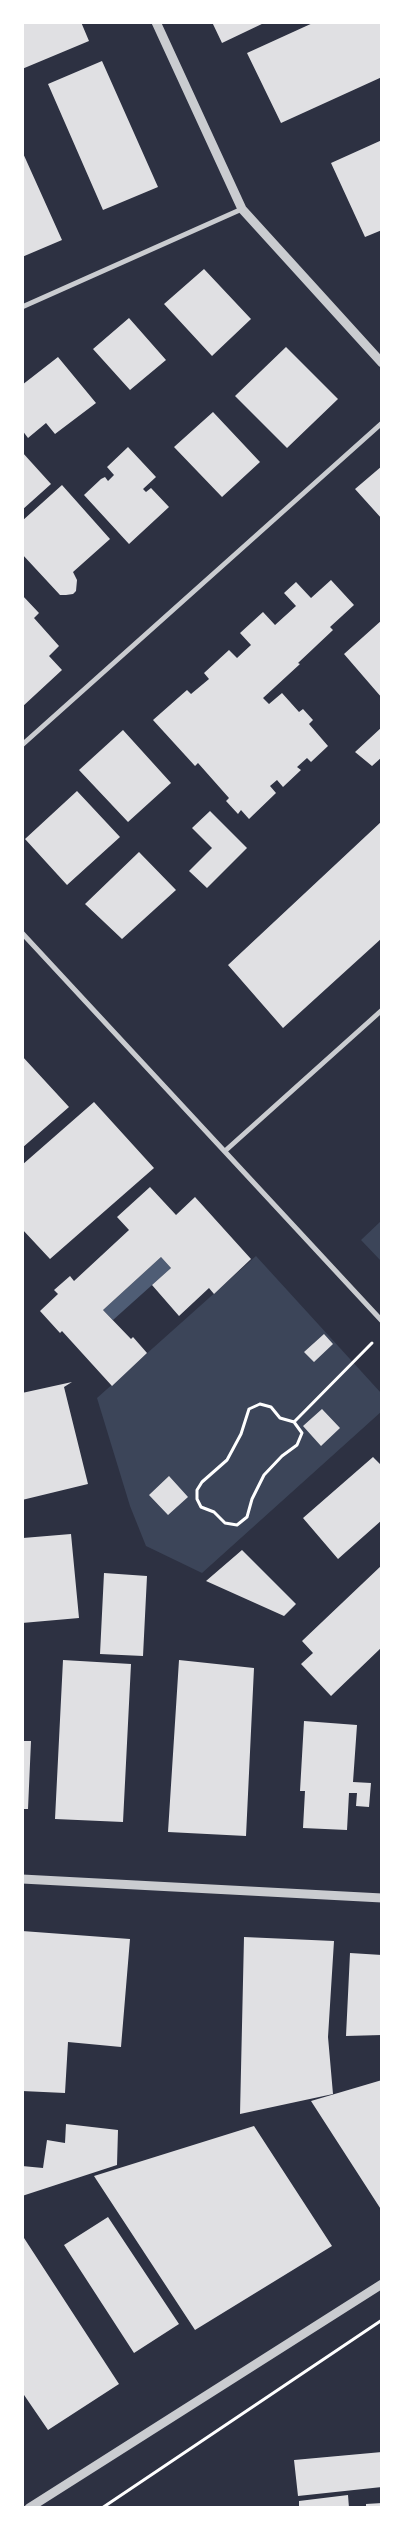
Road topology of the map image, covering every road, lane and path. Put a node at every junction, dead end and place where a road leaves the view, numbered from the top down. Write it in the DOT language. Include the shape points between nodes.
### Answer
graph roads {
  1 [pos="156,22"];
  2 [pos="242,209"];
  3 [pos="22,308"];
  4 [pos="382,363"];
  5 [pos="382,423"];
  6 [pos="22,745"];
  7 [pos="22,933"];
  8 [pos="382,1010"];
  9 [pos="225,1152"];
  10 [pos="382,1321"];
  11 [pos="374,1340"];
  12 [pos="294,1422"];
  13 [pos="22,1878"];
  14 [pos="382,1898"];
  15 [pos="382,2284"];
  16 [pos="382,2320"];
  17 [pos="29,2508"];
  18 [pos="102,2508"];
  1 -- 2 [label="street"];
  2 -- 3 [label="street"];
  2 -- 4 [label="street"];
  5 -- 6 [label="street"];
  7 -- 9 [label="street"];
  8 -- 9 [label="street"];
  9 -- 10 [label="street"];
  11 -- 12 [label="path"];
  12 -- 12 [label="path" via="302,1433 296,1445 264,1475 247,1517 237,1525 231,1524 201,1507 197,1490 227,1460 236,1446 249,1409 260,1404 271,1407 280,1418"];
  13 -- 14 [label="street"];
  15 -- 17 [label="street"];
  16 -- 18 [label="path"];
}
